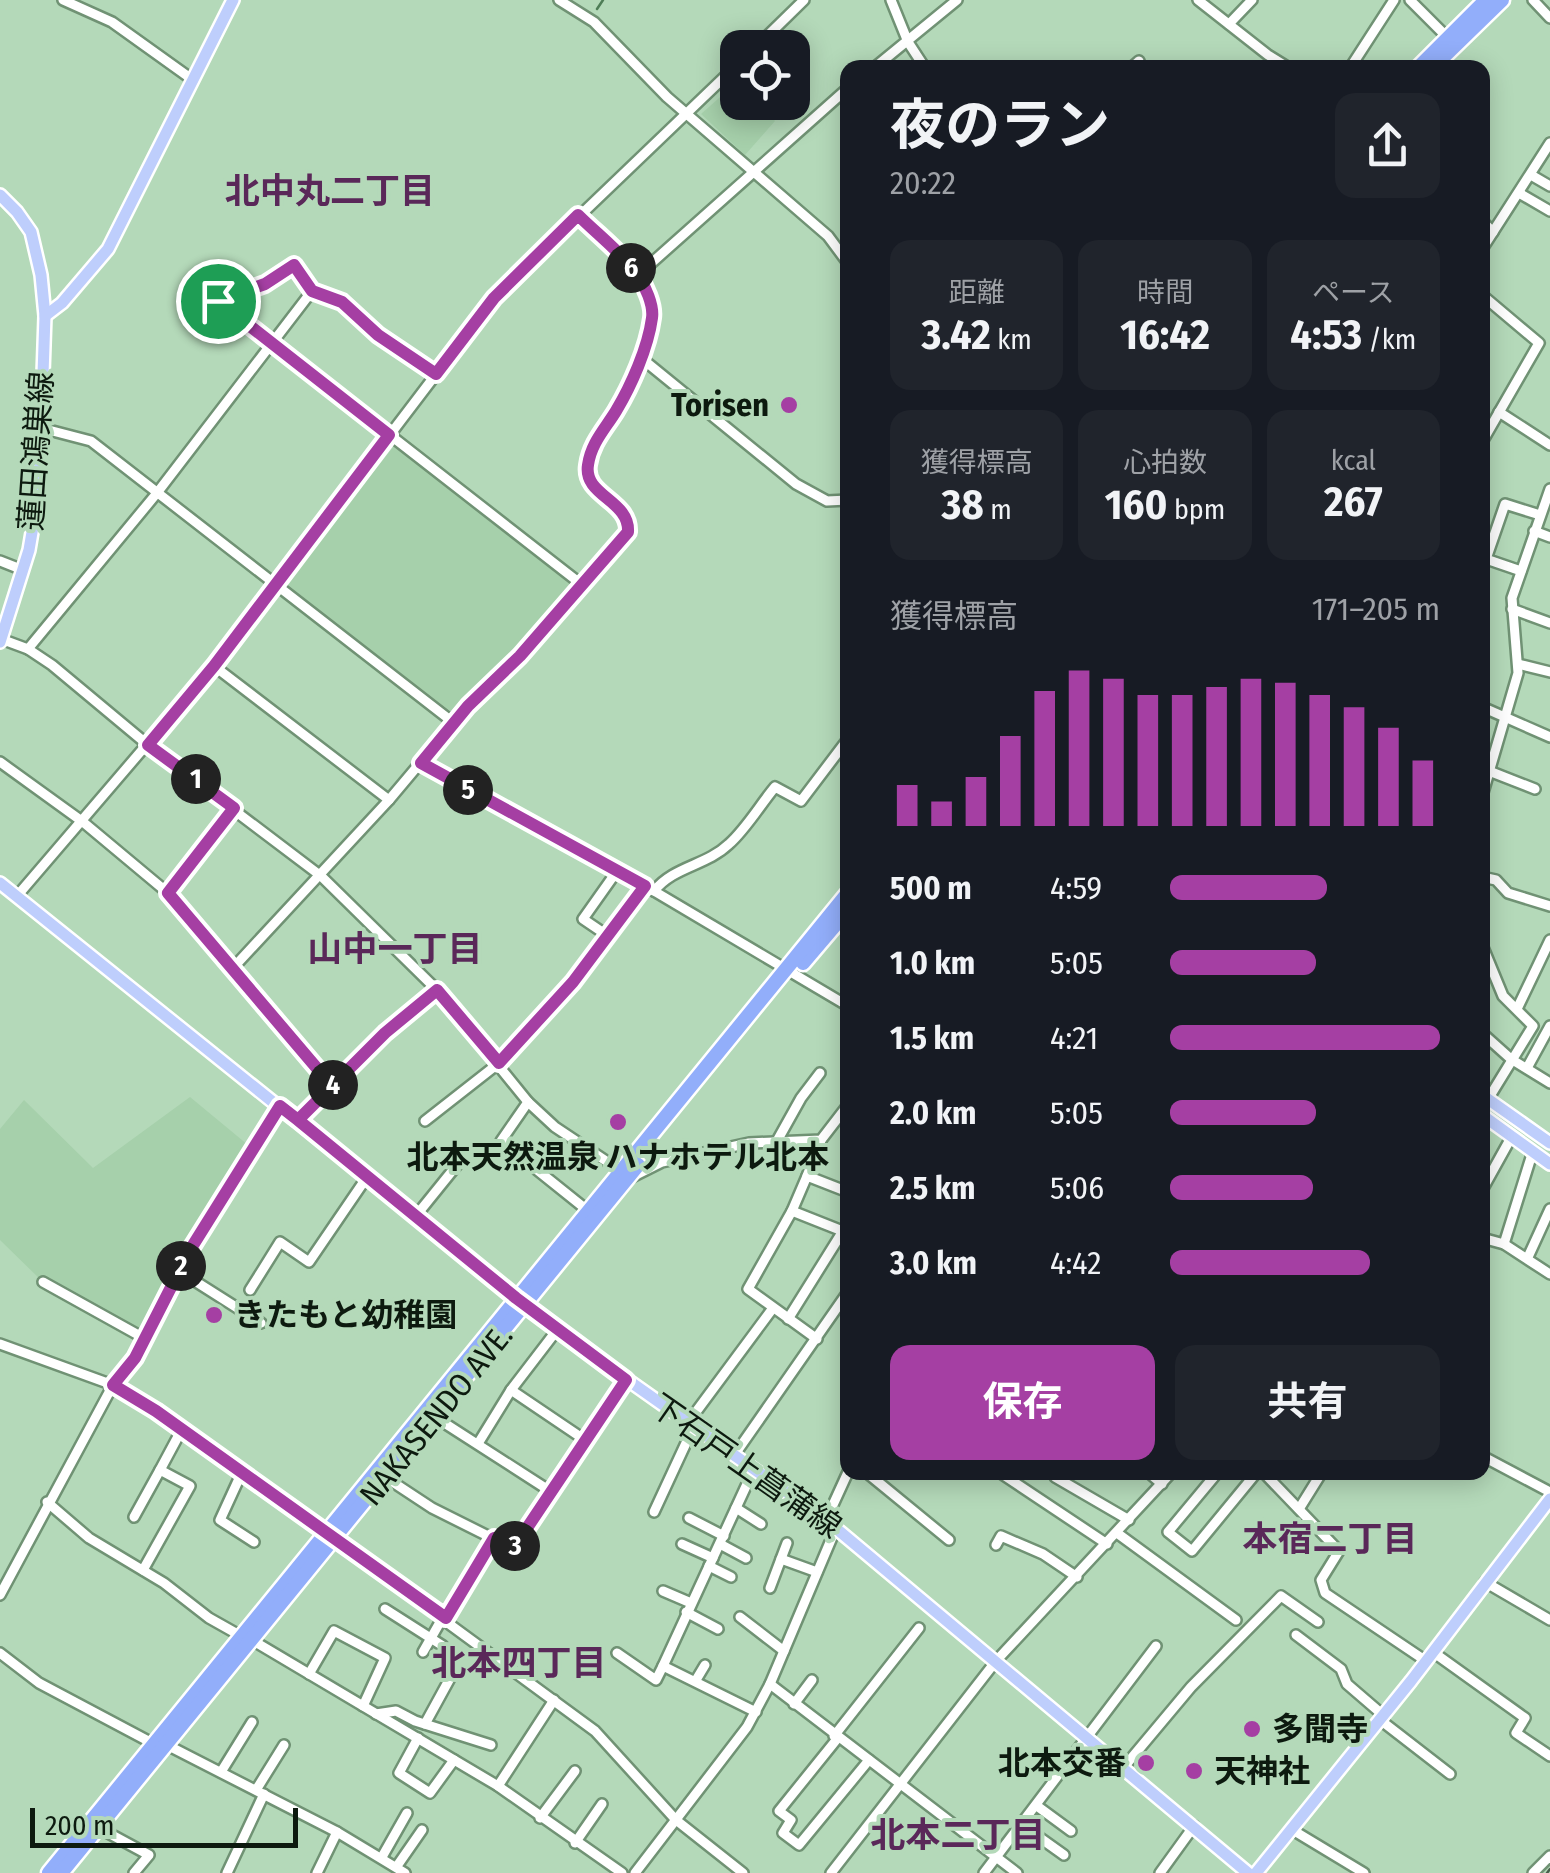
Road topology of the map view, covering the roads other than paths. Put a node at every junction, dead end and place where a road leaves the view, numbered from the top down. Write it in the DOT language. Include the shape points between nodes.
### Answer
graph roads {
  1 [pos="63,0"];
  2 [pos="233,0"];
  3 [pos="558,0"];
  4 [pos="804,0"];
  5 [pos="891,0"];
  6 [pos="957,0"];
  7 [pos="1252,0"];
  8 [pos="1394,0"];
  9 [pos="1410,0"];
  10 [pos="1486,0"];
  11 [pos="1502,0"];
  12 [pos="1532,0"];
  13 [pos="1205,2"];
  14 [pos="1550,18"];
  15 [pos="1230,24"];
  16 [pos="773,30"];
  17 [pos="1448,38"];
  18 [pos="908,42"];
  19 [pos="884,60"];
  20 [pos="920,60"];
  21 [pos="1278,60"];
  22 [pos="1355,60"];
  23 [pos="1426,60"];
  24 [pos="1440,60"];
  25 [pos="193,80"];
  26 [pos="720,81"];
  27 [pos="840,95"];
  28 [pos="686,112"];
  29 [pos="1550,143"];
  30 [pos="756,172"];
  31 [pos="1531,175"];
  32 [pos="1550,186"];
  33 [pos="1519,193"];
  34 [pos="0,196"];
  35 [pos="1550,212"];
  36 [pos="578,215"];
  37 [pos="1490,229"];
  38 [pos="1493,232"];
  39 [pos="1490,237"];
  40 [pos="840,252"];
  41 [pos="638,275"];
  42 [pos="312,291"];
  43 [pos="1490,302"];
  44 [pos="45,316"];
  45 [pos="272,343"];
  46 [pos="1540,343"];
  47 [pos="1550,351"];
  48 [pos="640,358"];
  49 [pos="436,374"];
  50 [pos="1500,412"];
  51 [pos="1490,427"];
  52 [pos="41,428"];
  53 [pos="389,435"];
  54 [pos="1550,445"];
  55 [pos="1550,489"];
  56 [pos="157,493"];
  57 [pos="840,501"];
  58 [pos="1540,515"];
  59 [pos="1534,531"];
  60 [pos="1550,537"];
  61 [pos="1490,548"];
  62 [pos="0,561"];
  63 [pos="1490,561"];
  64 [pos="23,570"];
  65 [pos="1521,571"];
  66 [pos="274,583"];
  67 [pos="580,584"];
  68 [pos="1512,609"];
  69 [pos="1550,623"];
  70 [pos="0,641"];
  71 [pos="28,649"];
  72 [pos="1518,664"];
  73 [pos="214,666"];
  74 [pos="1550,672"];
  75 [pos="1490,711"];
  76 [pos="1504,718"];
  77 [pos="454,724"];
  78 [pos="1550,737"];
  79 [pos="148,745"];
  80 [pos="840,749"];
  81 [pos="0,762"];
  82 [pos="421,763"];
  83 [pos="1490,767"];
  84 [pos="1490,771"];
  85 [pos="1535,789"];
  86 [pos="389,800"];
  87 [pos="234,808"];
  88 [pos="83,822"];
  89 [pos="617,871"];
  90 [pos="321,876"];
  91 [pos="1490,878"];
  92 [pos="0,882"];
  93 [pos="650,888"];
  94 [pos="168,893"];
  95 [pos="17,896"];
  96 [pos="840,903"];
  97 [pos="1550,906"];
  98 [pos="840,918"];
  99 [pos="608,936"];
  100 [pos="1550,940"];
  101 [pos="1490,964"];
  102 [pos="234,968"];
  103 [pos="789,972"];
  104 [pos="437,990"];
  105 [pos="840,1001"];
  106 [pos="1518,1009"];
  107 [pos="1550,1026"];
  108 [pos="1490,1040"];
  109 [pos="1511,1059"];
  110 [pos="499,1063"];
  111 [pos="1527,1068"];
  112 [pos="820,1073"];
  113 [pos="1550,1082"];
  114 [pos="332,1086"];
  115 [pos="1490,1094"];
  116 [pos="528,1102"];
  117 [pos="280,1106"];
  118 [pos="1490,1108"];
  119 [pos="1490,1111"];
  120 [pos="840,1118"];
  121 [pos="298,1120"];
  122 [pos="425,1121"];
  123 [pos="1512,1136"];
  124 [pos="821,1140"];
  125 [pos="776,1141"];
  126 [pos="1550,1143"];
  127 [pos="1532,1151"];
  128 [pos="1550,1164"];
  129 [pos="457,1166"];
  130 [pos="623,1176"];
  131 [pos="807,1176"];
  132 [pos="1490,1176"];
  133 [pos="367,1177"];
  134 [pos="840,1189"];
  135 [pos="1550,1209"];
  136 [pos="587,1210"];
  137 [pos="792,1211"];
  138 [pos="415,1217"];
  139 [pos="840,1230"];
  140 [pos="840,1240"];
  141 [pos="1490,1240"];
  142 [pos="1504,1244"];
  143 [pos="1528,1257"];
  144 [pos="179,1271"];
  145 [pos="1550,1274"];
  146 [pos="43,1282"];
  147 [pos="250,1290"];
  148 [pos="521,1301"];
  149 [pos="840,1304"];
  150 [pos="773,1308"];
  151 [pos="788,1319"];
  152 [pos="262,1323"];
  153 [pos="557,1330"];
  154 [pos="142,1337"];
  155 [pos="817,1339"];
  156 [pos="0,1344"];
  157 [pos="626,1380"];
  158 [pos="113,1385"];
  159 [pos="511,1390"];
  160 [pos="435,1416"];
  161 [pos="690,1426"];
  162 [pos="182,1429"];
  163 [pos="585,1440"];
  164 [pos="479,1442"];
  165 [pos="733,1457"];
  166 [pos="1490,1461"];
  167 [pos="160,1470"];
  168 [pos="753,1471"];
  169 [pos="242,1472"];
  170 [pos="385,1477"];
  171 [pos="845,1480"];
  172 [pos="876,1480"];
  173 [pos="1013,1480"];
  174 [pos="1060,1480"];
  175 [pos="1157,1480"];
  176 [pos="1165,1480"];
  177 [pos="1211,1480"];
  178 [pos="1253,1480"];
  179 [pos="1271,1480"];
  180 [pos="1279,1480"];
  181 [pos="1317,1480"];
  182 [pos="1162,1484"];
  183 [pos="1276,1484"];
  184 [pos="550,1491"];
  185 [pos="1550,1495"];
  186 [pos="48,1502"];
  187 [pos="736,1508"];
  188 [pos="1299,1509"];
  189 [pos="654,1512"];
  190 [pos="134,1517"];
  191 [pos="689,1518"];
  192 [pos="1130,1520"];
  193 [pos="761,1524"];
  194 [pos="831,1524"];
  195 [pos="1117,1533"];
  196 [pos="331,1536"];
  197 [pos="494,1538"];
  198 [pos="722,1540"];
  199 [pos="948,1540"];
  200 [pos="254,1542"];
  201 [pos="788,1543"];
  202 [pos="682,1544"];
  203 [pos="1107,1544"];
  204 [pos="996,1545"];
  205 [pos="746,1558"];
  206 [pos="782,1558"];
  207 [pos="711,1562"];
  208 [pos="143,1570"];
  209 [pos="818,1572"];
  210 [pos="731,1576"];
  211 [pos="1077,1576"];
  212 [pos="1485,1582"];
  213 [pos="770,1588"];
  214 [pos="663,1591"];
  215 [pos="0,1595"];
  216 [pos="688,1607"];
  217 [pos="386,1609"];
  218 [pos="740,1617"];
  219 [pos="444,1618"];
  220 [pos="1236,1620"];
  221 [pos="1550,1620"];
  222 [pos="1318,1622"];
  223 [pos="919,1628"];
  224 [pos="718,1629"];
  225 [pos="1296,1635"];
  226 [pos="246,1638"];
  227 [pos="431,1638"];
  228 [pos="443,1646"];
  229 [pos="1156,1646"];
  230 [pos="784,1651"];
  231 [pos="423,1652"];
  232 [pos="0,1653"];
  233 [pos="618,1654"];
  234 [pos="1429,1656"];
  235 [pos="996,1662"];
  236 [pos="705,1665"];
  237 [pos="663,1666"];
  238 [pos="454,1670"];
  239 [pos="309,1674"];
  240 [pos="696,1680"];
  241 [pos="812,1680"];
  242 [pos="770,1684"];
  243 [pos="554,1700"];
  244 [pos="794,1704"];
  245 [pos="363,1706"];
  246 [pos="756,1712"];
  247 [pos="376,1714"];
  248 [pos="1381,1717"];
  249 [pos="252,1722"];
  250 [pos="425,1724"];
  251 [pos="448,1731"];
  252 [pos="835,1737"];
  253 [pos="418,1738"];
  254 [pos="1088,1738"];
  255 [pos="161,1744"];
  256 [pos="284,1745"];
  257 [pos="491,1745"];
  258 [pos="433,1748"];
  259 [pos="1550,1756"];
  260 [pos="454,1760"];
  261 [pos="869,1760"];
  262 [pos="1124,1767"];
  263 [pos="222,1772"];
  264 [pos="576,1772"];
  265 [pos="1450,1774"];
  266 [pos="899,1782"];
  267 [pos="498,1786"];
  268 [pos="260,1792"];
  269 [pos="602,1804"];
  270 [pos="1037,1806"];
  271 [pos="407,1813"];
  272 [pos="540,1818"];
  273 [pos="676,1820"];
  274 [pos="1022,1824"];
  275 [pos="1194,1826"];
  276 [pos="99,1828"];
  277 [pos="1291,1829"];
  278 [pos="422,1830"];
  279 [pos="1071,1831"];
  280 [pos="337,1832"];
  281 [pos="575,1843"];
  282 [pos="1064,1855"];
  283 [pos="1550,1856"];
  284 [pos="382,1857"];
  285 [pos="996,1857"];
  286 [pos="401,1870"];
  287 [pos="49,1873"];
  288 [pos="61,1873"];
  289 [pos="134,1873"];
  290 [pos="227,1873"];
  291 [pos="317,1873"];
  292 [pos="622,1873"];
  293 [pos="635,1873"];
  294 [pos="743,1873"];
  295 [pos="831,1873"];
  296 [pos="984,1873"];
  297 [pos="1017,1873"];
  298 [pos="1160,1873"];
  299 [pos="1248,1873"];
  300 [pos="1256,1873"];
  301 [pos="1364,1873"];
  302 [pos="1533,1873"];
  1 -- 25 [label="street" via="112,22"];
  2 -- 25 [label="main road"];
  3 -- 28 [label="street" via="594,22"];
  4 -- 16 [label="street"];
  5 -- 18 [label="street"];
  6 -- 18 [label="street"];
  7 -- 15 [label="street"];
  8 -- 22 [label="street"];
  9 -- 17 [label="street"];
  10 -- 17 [label="highway"];
  11 -- 24 [label="highway"];
  12 -- 14 [label="street"];
  13 -- 15 [label="street"];
  15 -- 21 [label="street"];
  17 -- 23 [label="highway"];
  18 -- 19 [label="street"];
  18 -- 20 [label="street"];
  25 -- 44 [label="main road" via="108,249"];
  26 -- 28 [label="street"];
  27 -- 30 [label="street"];
  28 -- 30 [label="street"];
  28 -- 36 [label="street"];
  29 -- 31 [label="street"];
  30 -- 40 [label="street"];
  30 -- 41 [label="street"];
  31 -- 32 [label="street"];
  31 -- 33 [label="street"];
  33 -- 35 [label="street"];
  33 -- 38 [label="street"];
  34 -- 44 [label="main road" via="31,232"];
  36 -- 41 [label="street"];
  36 -- 49 [label="street" via="494,298"];
  37 -- 38 [label="street"];
  38 -- 39 [label="street"];
  41 -- 48 [label="street" via="652,305"];
  42 -- 45 [label="street"];
  42 -- 45 [label="street" via="294,265 218,301"];
  42 -- 49 [label="street" via="342,302"];
  43 -- 46 [label="street"];
  44 -- 52 [label="main road, 蓮田鴻巣線"];
  45 -- 53 [label="street"];
  45 -- 56 [label="street"];
  46 -- 47 [label="street"];
  46 -- 50 [label="street"];
  48 -- 57 [label="street" via="796,484 827,502"];
  48 -- 67 [label="street" via="588,466 591,484 629,520 628,532"];
  49 -- 53 [label="street"];
  50 -- 51 [label="street"];
  50 -- 54 [label="street"];
  52 -- 56 [label="street" via="91,441"];
  52 -- 64 [label="main road, 蓮田鴻巣線" via="39,491"];
  53 -- 66 [label="street"];
  53 -- 67 [label="street"];
  55 -- 58 [label="street"];
  56 -- 66 [label="street"];
  56 -- 71 [label="street"];
  58 -- 59 [label="street"];
  58 -- 61 [label="street" via="1505,504"];
  59 -- 60 [label="street"];
  59 -- 65 [label="street"];
  62 -- 64 [label="street"];
  63 -- 65 [label="street"];
  64 -- 70 [label="main road, 蓮田鴻巣線"];
  65 -- 68 [label="street"];
  66 -- 73 [label="street"];
  66 -- 77 [label="street"];
  67 -- 77 [label="street" via="524,659"];
  68 -- 69 [label="street"];
  68 -- 72 [label="street"];
  70 -- 71 [label="street"];
  71 -- 79 [label="street"];
  72 -- 74 [label="street"];
  72 -- 76 [label="street"];
  73 -- 79 [label="street"];
  73 -- 86 [label="street"];
  75 -- 76 [label="street"];
  76 -- 78 [label="street"];
  76 -- 83 [label="street"];
  77 -- 82 [label="street"];
  79 -- 87 [label="street"];
  79 -- 88 [label="street"];
  80 -- 93 [label="street" via="800,801 774,787 730,844"];
  81 -- 88 [label="street"];
  82 -- 86 [label="street"];
  82 -- 89 [label="street"];
  84 -- 85 [label="street"];
  86 -- 90 [label="street"];
  87 -- 90 [label="street"];
  87 -- 94 [label="street"];
  88 -- 94 [label="street"];
  88 -- 95 [label="street"];
  89 -- 93 [label="street"];
  89 -- 99 [label="street" via="582,920"];
  90 -- 102 [label="street"];
  90 -- 104 [label="street"];
  91 -- 97 [label="street"];
  92 -- 95 [label="main road, 下石戸上菖蒲線"];
  93 -- 99 [label="street"];
  93 -- 103 [label="street"];
  94 -- 102 [label="street"];
  95 -- 117 [label="main road, 下石戸上菖蒲線"];
  96 -- 103 [label="highway, NAKASENDO AVE."];
  98 -- 103 [label="highway, NAKASENDO AVE."];
  99 -- 110 [label="street"];
  100 -- 106 [label="street"];
  101 -- 106 [label="street" via="1503,996"];
  102 -- 114 [label="street"];
  103 -- 105 [label="street"];
  103 -- 130 [label="highway, NAKASENDO AVE."];
  104 -- 110 [label="street"];
  104 -- 114 [label="street"];
  106 -- 109 [label="street" via="1532,1026"];
  107 -- 111 [label="street"];
  108 -- 109 [label="street"];
  109 -- 111 [label="street"];
  109 -- 115 [label="street"];
  110 -- 116 [label="street"];
  110 -- 122 [label="street"];
  111 -- 113 [label="street"];
  112 -- 125 [label="street"];
  114 -- 121 [label="street"];
  116 -- 130 [label="street"];
  116 -- 136 [label="street" via="501,1140"];
  117 -- 121 [label="main road, 下石戸上菖蒲線"];
  117 -- 144 [label="street"];
  118 -- 126 [label="main road"];
  119 -- 123 [label="main road"];
  120 -- 124 [label="street"];
  121 -- 133 [label="main road, 下石戸上菖蒲線"];
  123 -- 127 [label="main road"];
  123 -- 132 [label="street"];
  124 -- 125 [label="street"];
  124 -- 131 [label="street"];
  125 -- 130 [label="street" via="749,1142"];
  127 -- 128 [label="main road"];
  127 -- 142 [label="street"];
  129 -- 138 [label="street"];
  130 -- 136 [label="highway, NAKASENDO AVE."];
  130 -- 148 [label="highway, NAKASENDO AVE."];
  131 -- 134 [label="street"];
  131 -- 137 [label="street"];
  133 -- 138 [label="main road, 下石戸上菖蒲線"];
  133 -- 147 [label="street" via="309,1262 280,1242"];
  135 -- 143 [label="street"];
  136 -- 148 [label="highway, NAKASENDO AVE."];
  137 -- 139 [label="street"];
  137 -- 150 [label="street" via="748,1289"];
  138 -- 148 [label="main road, 下石戸上菖蒲線"];
  140 -- 151 [label="street"];
  141 -- 142 [label="street"];
  142 -- 143 [label="street"];
  143 -- 145 [label="street"];
  144 -- 152 [label="street"];
  144 -- 154 [label="street"];
  146 -- 154 [label="street"];
  148 -- 153 [label="main road, 下石戸上菖蒲線"];
  148 -- 160 [label="highway, NAKASENDO AVE."];
  148 -- 196 [label="highway, NAKASENDO AVE."];
  149 -- 155 [label="street"];
  150 -- 151 [label="street"];
  150 -- 161 [label="street"];
  151 -- 155 [label="street"];
  153 -- 157 [label="main road, 下石戸上菖蒲線"];
  153 -- 159 [label="street"];
  154 -- 158 [label="street"];
  155 -- 165 [label="street"];
  156 -- 158 [label="street"];
  157 -- 161 [label="main road, 下石戸上菖蒲線"];
  157 -- 163 [label="street"];
  158 -- 162 [label="street"];
  158 -- 186 [label="street"];
  159 -- 163 [label="street"];
  159 -- 164 [label="street"];
  160 -- 164 [label="street"];
  160 -- 170 [label="highway, NAKASENDO AVE."];
  161 -- 165 [label="main road, 下石戸上菖蒲線"];
  161 -- 189 [label="street"];
  162 -- 167 [label="street"];
  162 -- 169 [label="street"];
  163 -- 184 [label="street"];
  164 -- 184 [label="street"];
  165 -- 168 [label="main road, 下石戸上菖蒲線"];
  166 -- 185 [label="street"];
  167 -- 190 [label="street"];
  167 -- 208 [label="street" via="190,1486"];
  168 -- 187 [label="street"];
  168 -- 194 [label="main road, 下石戸上菖蒲線"];
  169 -- 196 [label="street"];
  169 -- 200 [label="street" via="220,1520"];
  170 -- 196 [label="highway, NAKASENDO AVE."];
  170 -- 197 [label="street"];
  171 -- 194 [label="street"];
  172 -- 199 [label="street"];
  173 -- 203 [label="street"];
  174 -- 192 [label="street"];
  175 -- 182 [label="street"];
  176 -- 182 [label="street"];
  177 -- 178 [label="street" via="1168,1532 1192,1552"];
  179 -- 183 [label="street"];
  180 -- 183 [label="street"];
  181 -- 188 [label="street"];
  182 -- 192 [label="street"];
  183 -- 188 [label="street"];
  184 -- 197 [label="street" via="511,1552"];
  185 -- 212 [label="main road"];
  186 -- 208 [label="street" via="89,1538"];
  186 -- 215 [label="street"];
  187 -- 193 [label="street"];
  187 -- 198 [label="street"];
  188 -- 234 [label="street" via="1339,1551 1321,1580 1325,1594"];
  191 -- 198 [label="street"];
  192 -- 195 [label="street"];
  194 -- 209 [label="street"];
  194 -- 235 [label="main road, 下石戸上菖蒲線"];
  195 -- 203 [label="street"];
  195 -- 220 [label="street"];
  196 -- 219 [label="street"];
  196 -- 226 [label="highway, NAKASENDO AVE."];
  197 -- 219 [label="street"];
  198 -- 205 [label="street"];
  198 -- 207 [label="street"];
  201 -- 206 [label="street"];
  202 -- 207 [label="street"];
  203 -- 211 [label="street"];
  204 -- 211 [label="street" via="1001,1536"];
  206 -- 209 [label="street"];
  206 -- 213 [label="street"];
  207 -- 210 [label="street"];
  207 -- 216 [label="street"];
  208 -- 226 [label="street"];
  209 -- 230 [label="street"];
  211 -- 235 [label="street"];
  212 -- 221 [label="street"];
  212 -- 234 [label="main road"];
  214 -- 216 [label="street"];
  216 -- 224 [label="street"];
  216 -- 237 [label="street"];
  217 -- 227 [label="street"];
  218 -- 230 [label="street"];
  219 -- 227 [label="street"];
  219 -- 243 [label="street"];
  222 -- 262 [label="street" via="1281,1596"];
  223 -- 252 [label="street"];
  225 -- 248 [label="street" via="1342,1668 1347,1684"];
  226 -- 239 [label="street"];
  226 -- 255 [label="highway, NAKASENDO AVE."];
  227 -- 228 [label="street"];
  227 -- 231 [label="street"];
  229 -- 254 [label="street"];
  230 -- 242 [label="street"];
  232 -- 255 [label="street" via="39,1684"];
  233 -- 237 [label="street" via="656,1680"];
  234 -- 248 [label="main road"];
  234 -- 259 [label="street" via="1525,1718 1516,1733"];
  235 -- 254 [label="main road, 下石戸上菖蒲線"];
  235 -- 266 [label="street"];
  236 -- 240 [label="street"];
  237 -- 240 [label="street"];
  238 -- 250 [label="street"];
  239 -- 245 [label="street"];
  239 -- 245 [label="street" via="334,1631 385,1658"];
  240 -- 246 [label="street"];
  241 -- 244 [label="street"];
  242 -- 244 [label="street"];
  242 -- 246 [label="street"];
  243 -- 267 [label="street"];
  243 -- 273 [label="street" via="595,1732"];
  244 -- 252 [label="street"];
  245 -- 247 [label="street"];
  246 -- 273 [label="street"];
  247 -- 250 [label="street" via="396,1711"];
  247 -- 253 [label="street"];
  248 -- 265 [label="street"];
  248 -- 277 [label="main road"];
  249 -- 263 [label="street"];
  250 -- 251 [label="street"];
  251 -- 257 [label="street"];
  251 -- 258 [label="street"];
  252 -- 261 [label="street"];
  252 -- 261 [label="street" via="779,1811 790,1820 783,1833 799,1845"];
  253 -- 258 [label="street"];
  253 -- 260 [label="street" via="399,1773 430,1793"];
  254 -- 262 [label="main road, 下石戸上菖蒲線"];
  254 -- 270 [label="street"];
  255 -- 263 [label="street"];
  255 -- 276 [label="highway, NAKASENDO AVE."];
  255 -- 287 [label="highway"];
  256 -- 268 [label="street"];
  258 -- 260 [label="street"];
  260 -- 267 [label="street"];
  261 -- 266 [label="street"];
  262 -- 275 [label="main road, 下石戸上菖蒲線"];
  263 -- 268 [label="street"];
  264 -- 272 [label="street"];
  266 -- 285 [label="street"];
  266 -- 295 [label="street"];
  267 -- 272 [label="street"];
  268 -- 280 [label="street"];
  268 -- 290 [label="street"];
  269 -- 281 [label="street"];
  270 -- 274 [label="street"];
  270 -- 279 [label="street"];
  271 -- 284 [label="street"];
  272 -- 281 [label="street"];
  273 -- 293 [label="street"];
  273 -- 294 [label="street"];
  274 -- 282 [label="street"];
  274 -- 285 [label="street"];
  275 -- 298 [label="street"];
  275 -- 299 [label="main road, 下石戸上菖蒲線"];
  276 -- 288 [label="highway, NAKASENDO AVE."];
  276 -- 289 [label="street" via="149,1856"];
  277 -- 300 [label="main road"];
  277 -- 301 [label="street"];
  278 -- 286 [label="street"];
  280 -- 284 [label="street"];
  280 -- 291 [label="street"];
  281 -- 292 [label="street"];
  283 -- 302 [label="street"];
  284 -- 286 [label="street"];
  285 -- 296 [label="street"];
  285 -- 297 [label="street"];
}
